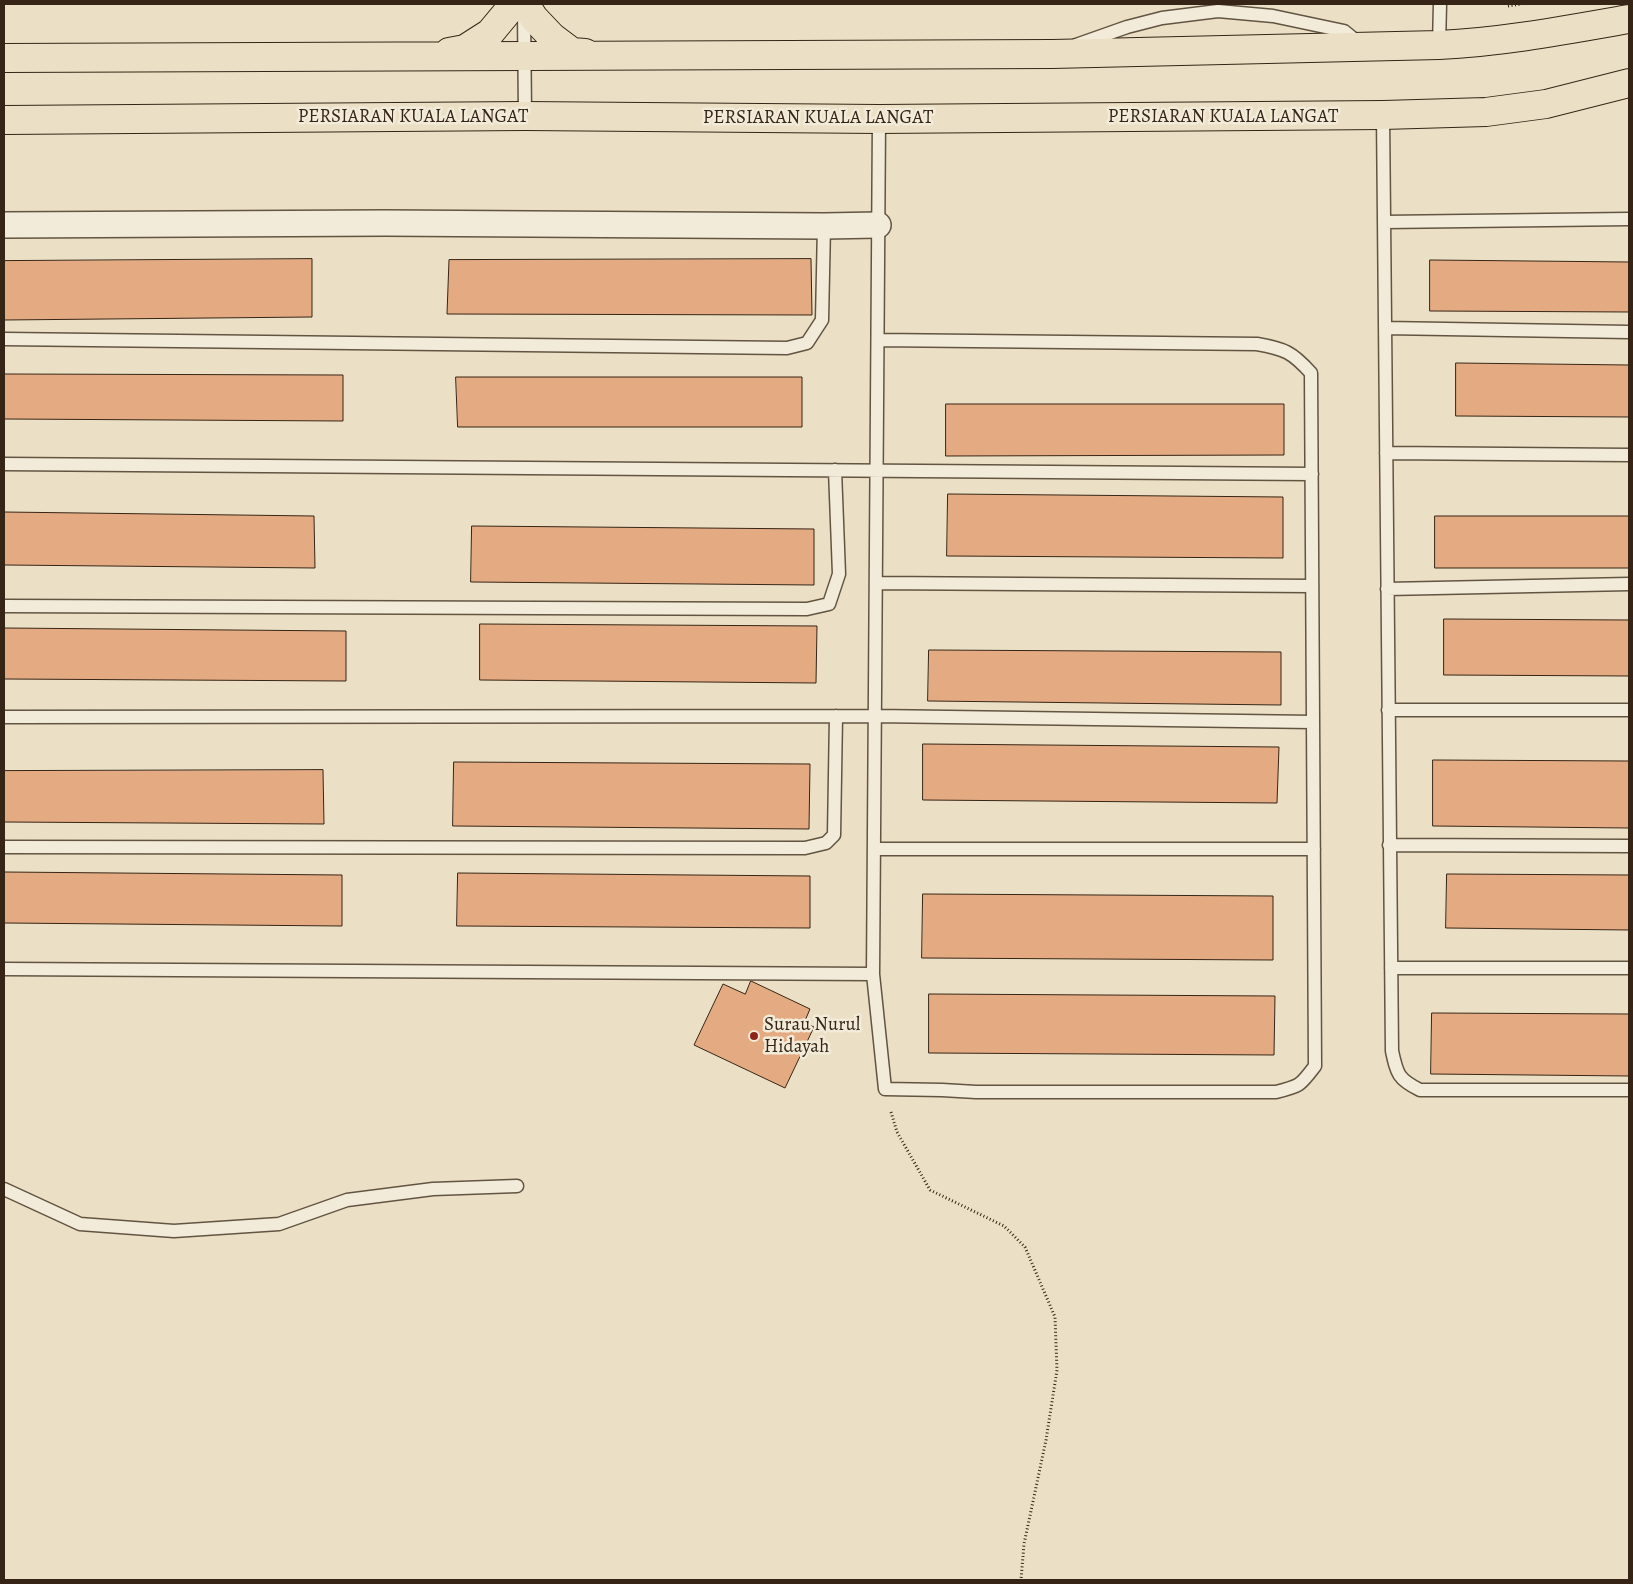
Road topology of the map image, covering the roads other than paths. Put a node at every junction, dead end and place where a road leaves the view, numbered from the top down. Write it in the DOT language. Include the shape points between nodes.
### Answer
graph roads {
  1 [pos="514,4"];
  2 [pos="524,4"];
  3 [pos="1440,4"];
  4 [pos="1629,19"];
  5 [pos="1439,45"];
  6 [pos="1363,46"];
  7 [pos="1052,54"];
  8 [pos="423,56"];
  9 [pos="524,56"];
  10 [pos="604,56"];
  11 [pos="4,58"];
  12 [pos="1629,83"];
  13 [pos="1383,115"];
  14 [pos="525,116"];
  15 [pos="878,119"];
  16 [pos="4,120"];
  17 [pos="1629,219"];
  18 [pos="1384,222"];
  19 [pos="4,225"];
  20 [pos="878,225"];
  21 [pos="824,226"];
  22 [pos="1385,328"];
  23 [pos="1629,332"];
  24 [pos="4,339"];
  25 [pos="878,340"];
  26 [pos="1386,453"];
  27 [pos="1629,455"];
  28 [pos="4,464"];
  29 [pos="835,470"];
  30 [pos="876,470"];
  31 [pos="1312,474"];
  32 [pos="876,583"];
  33 [pos="1629,584"];
  34 [pos="1312,586"];
  35 [pos="1388,589"];
  36 [pos="4,606"];
  37 [pos="1388,710"];
  38 [pos="1629,710"];
  39 [pos="4,716"];
  40 [pos="836,716"];
  41 [pos="875,716"];
  42 [pos="1313,722"];
  43 [pos="1389,846"];
  44 [pos="1629,846"];
  45 [pos="4,847"];
  46 [pos="874,848"];
  47 [pos="1314,849"];
  48 [pos="1391,968"];
  49 [pos="1629,968"];
  50 [pos="4,969"];
  51 [pos="873,974"];
  52 [pos="1629,1090"];
  53 [pos="517,1186"];
  54 [pos="4,1189"];
  1 -- 8 [label="main road" via="490,33 465,49"];
  2 -- 9 [label="lane"];
  2 -- 10 [label="main road" via="542,28 572,52"];
  3 -- 5 [label="lane"];
  4 -- 5 [label="main road" via="1480,43"];
  5 -- 6 [label="main road"];
  6 -- 7 [label="main road"];
  6 -- 7 [label="lane" via="1344,31 1273,16 1218,11 1162,18 1127,27"];
  7 -- 10 [label="main road"];
  8 -- 9 [label="main road"];
  8 -- 11 [label="main road"];
  9 -- 10 [label="main road"];
  9 -- 14 [label="lane"];
  12 -- 13 [label="main road, PERSIARAN KUALA LANGAT" via="1546,104 1486,112"];
  13 -- 15 [label="main road, PERSIARAN KUALA LANGAT"];
  13 -- 18 [label="lane"];
  14 -- 15 [label="main road, PERSIARAN KUALA LANGAT"];
  14 -- 16 [label="main road, PERSIARAN KUALA LANGAT"];
  15 -- 20 [label="lane"];
  17 -- 18 [label="lane"];
  18 -- 22 [label="lane"];
  19 -- 21 [label="street"];
  20 -- 21 [label="street"];
  20 -- 25 [label="lane"];
  21 -- 24 [label="lane" via="822,320 807,343 787,348"];
  22 -- 23 [label="lane"];
  22 -- 26 [label="lane"];
  25 -- 30 [label="lane"];
  25 -- 31 [label="lane" via="1257,344 1287,351 1311,373"];
  26 -- 27 [label="lane"];
  26 -- 35 [label="lane"];
  28 -- 29 [label="lane"];
  29 -- 30 [label="lane"];
  29 -- 36 [label="lane" via="839,574 829,604 807,609"];
  30 -- 31 [label="lane"];
  30 -- 32 [label="lane"];
  31 -- 34 [label="lane"];
  32 -- 34 [label="lane"];
  32 -- 41 [label="lane"];
  33 -- 35 [label="lane"];
  34 -- 42 [label="lane"];
  35 -- 37 [label="lane"];
  37 -- 38 [label="lane"];
  37 -- 43 [label="lane"];
  39 -- 40 [label="lane"];
  40 -- 41 [label="lane"];
  40 -- 45 [label="lane" via="834,835 826,843 805,848"];
  41 -- 42 [label="lane"];
  41 -- 46 [label="lane"];
  42 -- 47 [label="lane"];
  43 -- 44 [label="lane"];
  43 -- 48 [label="lane"];
  46 -- 47 [label="lane"];
  46 -- 51 [label="lane"];
  47 -- 51 [label="lane" via="1315,1066 1296,1087 1276,1092 885,1089"];
  48 -- 49 [label="lane"];
  48 -- 52 [label="lane" via="1392,1051 1396,1071 1407,1083 1420,1090"];
  50 -- 51 [label="lane"];
  53 -- 54 [label="lane" via="433,1189 347,1200 279,1224 174,1231 80,1224"];
}
